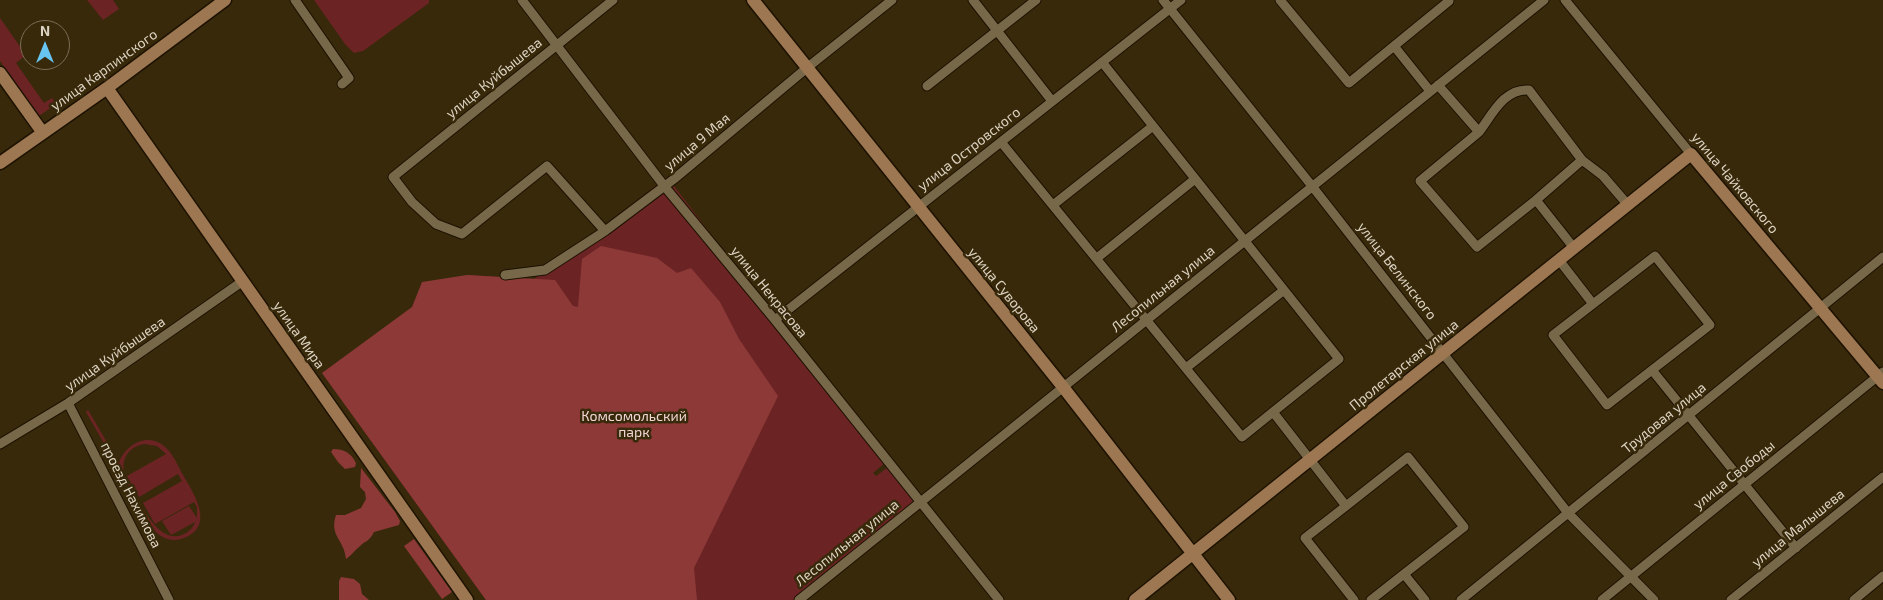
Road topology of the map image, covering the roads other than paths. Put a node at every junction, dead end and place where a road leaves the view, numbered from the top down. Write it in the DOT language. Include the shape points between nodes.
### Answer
graph roads {
  1 [pos="225,0"];
  2 [pos="295,0"];
  3 [pos="522,0"];
  4 [pos="613,0"];
  5 [pos="754,0"];
  6 [pos="973,0"];
  7 [pos="1036,0"];
  8 [pos="1163,0"];
  9 [pos="1181,0"];
  10 [pos="1280,0"];
  11 [pos="1448,0"];
  12 [pos="1544,0"];
  13 [pos="1564,0"];
  14 [pos="888,1"];
  15 [pos="1170,8"];
  16 [pos="997,31"];
  17 [pos="556,46"];
  18 [pos="1394,46"];
  19 [pos="1102,62"];
  20 [pos="808,67"];
  21 [pos="0,73"];
  22 [pos="342,84"];
  23 [pos="1438,85"];
  24 [pos="927,86"];
  25 [pos="107,88"];
  26 [pos="1430,91"];
  27 [pos="1052,101"];
  28 [pos="1154,126"];
  29 [pos="1479,132"];
  30 [pos="42,133"];
  31 [pos="1001,142"];
  32 [pos="1691,154"];
  33 [pos="1582,160"];
  34 [pos="0,163"];
  35 [pos="1195,179"];
  36 [pos="1312,186"];
  37 [pos="665,187"];
  38 [pos="1536,200"];
  39 [pos="1053,204"];
  40 [pos="1628,205"];
  41 [pos="918,207"];
  42 [pos="605,231"];
  43 [pos="1244,241"];
  44 [pos="1574,248"];
  45 [pos="1883,257"];
  46 [pos="1097,258"];
  47 [pos="1559,260"];
  48 [pos="505,275"];
  49 [pos="243,281"];
  50 [pos="1284,290"];
  51 [pos="1593,304"];
  52 [pos="1820,308"];
  53 [pos="775,320"];
  54 [pos="1147,320"];
  55 [pos="1443,353"];
  56 [pos="1186,368"];
  57 [pos="1652,370"];
  58 [pos="1881,377"];
  59 [pos="1063,387"];
  60 [pos="68,403"];
  61 [pos="1273,412"];
  62 [pos="1688,416"];
  63 [pos="0,444"];
  64 [pos="1310,458"];
  65 [pos="1883,478"];
  66 [pos="1744,484"];
  67 [pos="920,502"];
  68 [pos="1346,506"];
  69 [pos="1568,513"];
  70 [pos="1796,548"];
  71 [pos="1192,554"];
  72 [pos="1404,574"];
  73 [pos="1883,576"];
  74 [pos="1630,577"];
  75 [pos="169,600"];
  76 [pos="467,600"];
  77 [pos="799,600"];
  78 [pos="999,600"];
  79 [pos="1135,600"];
  80 [pos="1229,600"];
  81 [pos="1354,600"];
  82 [pos="1371,600"];
  83 [pos="1425,600"];
  84 [pos="1461,600"];
  85 [pos="1602,600"];
  86 [pos="1654,600"];
  87 [pos="1731,600"];
  88 [pos="1854,600"];
  1 -- 25 [label="main road, улица Карпинского"];
  2 -- 22 [label="street" via="349,78"];
  3 -- 17 [label="street, улица Некрасова"];
  4 -- 17 [label="street, улица Куйбышева"];
  5 -- 20 [label="main road, улица Суворова"];
  6 -- 16 [label="street"];
  7 -- 16 [label="street"];
  8 -- 15 [label="street, улица Белинского"];
  9 -- 15 [label="street, улица Островского"];
  10 -- 18 [label="street" via="1349,83"];
  11 -- 18 [label="street"];
  12 -- 23 [label="street, Лесопильная улица"];
  13 -- 32 [label="street, улица Чайковского"];
  14 -- 20 [label="street, улица 9 Мая"];
  15 -- 19 [label="street, улица Островского"];
  15 -- 36 [label="street, улица Белинского"];
  16 -- 24 [label="street"];
  16 -- 27 [label="street"];
  17 -- 37 [label="street, улица Некрасова"];
  17 -- 42 [label="street, улица Куйбышева" via="393,177 412,202 436,224 462,234 547,166"];
  18 -- 26 [label="street"];
  19 -- 27 [label="street, улица Островского"];
  19 -- 28 [label="street"];
  20 -- 37 [label="street, улица 9 Мая"];
  20 -- 41 [label="main road, улица Суворова"];
  21 -- 30 [label="main road"];
  23 -- 26 [label="street, Лесопильная улица"];
  23 -- 29 [label="street"];
  25 -- 30 [label="main road, улица Карпинского"];
  25 -- 49 [label="main road, улица Мира"];
  26 -- 36 [label="street, Лесопильная улица"];
  27 -- 31 [label="street, улица Островского"];
  28 -- 35 [label="street"];
  28 -- 39 [label="street"];
  29 -- 33 [label="street" via="1511,93 1529,90"];
  29 -- 38 [label="street" via="1420,181 1477,247"];
  30 -- 34 [label="main road, улица Карпинского"];
  31 -- 39 [label="street"];
  31 -- 41 [label="street, улица Островского"];
  32 -- 40 [label="main road, Пролетарская улица"];
  32 -- 52 [label="main road, улица Чайковского"];
  33 -- 38 [label="street"];
  33 -- 40 [label="street" via="1603,176"];
  35 -- 43 [label="street"];
  35 -- 46 [label="street"];
  36 -- 43 [label="street, Лесопильная улица"];
  36 -- 55 [label="street, улица Белинского"];
  37 -- 42 [label="street, улица 9 Мая"];
  37 -- 53 [label="street, улица Некрасова"];
  38 -- 44 [label="street"];
  39 -- 46 [label="street"];
  40 -- 44 [label="main road, Пролетарская улица"];
  41 -- 53 [label="street, улица Островского"];
  41 -- 59 [label="main road, улица Суворова"];
  42 -- 48 [label="street, улица 9 Мая" via="546,270"];
  43 -- 50 [label="street"];
  43 -- 54 [label="street, Лесопильная улица"];
  44 -- 47 [label="main road, Пролетарская улица"];
  45 -- 52 [label="street, Трудовая улица"];
  46 -- 54 [label="street"];
  47 -- 51 [label="street"];
  47 -- 55 [label="main road, Пролетарская улица"];
  49 -- 60 [label="street, улица Куйбышева"];
  49 -- 76 [label="main road, улица Мира"];
  50 -- 56 [label="street"];
  50 -- 61 [label="street" via="1339,359"];
  51 -- 57 [label="street" via="1553,336 1607,405"];
  51 -- 57 [label="street" via="1656,256 1710,326"];
  52 -- 58 [label="main road, улица Чайковского"];
  52 -- 62 [label="street, Трудовая улица"];
  53 -- 67 [label="street, улица Некрасова"];
  54 -- 56 [label="street"];
  54 -- 59 [label="street, Лесопильная улица"];
  55 -- 64 [label="main road, Пролетарская улица"];
  55 -- 69 [label="street, улица Белинского"];
  56 -- 61 [label="street" via="1242,437"];
  57 -- 62 [label="street"];
  58 -- 66 [label="street, улица Свободы"];
  59 -- 67 [label="street, Лесопильная улица"];
  59 -- 71 [label="main road, улица Суворова"];
  60 -- 63 [label="street, улица Куйбышева"];
  60 -- 75 [label="street, проезд Нахимова"];
  61 -- 64 [label="street"];
  62 -- 66 [label="street"];
  62 -- 69 [label="street, Трудовая улица"];
  64 -- 68 [label="street"];
  64 -- 71 [label="main road, Пролетарская улица"];
  65 -- 70 [label="street, улица Малышева"];
  66 -- 70 [label="street"];
  66 -- 74 [label="street, улица Свободы"];
  67 -- 77 [label="street, Лесопильная улица"];
  67 -- 78 [label="street, улица Некрасова"];
  68 -- 72 [label="street" via="1408,457 1464,527"];
  68 -- 81 [label="street" via="1305,538"];
  69 -- 74 [label="street, улица Белинского"];
  69 -- 84 [label="street, Трудовая улица"];
  70 -- 87 [label="street, улица Малышева"];
  71 -- 79 [label="main road, Пролетарская улица"];
  71 -- 80 [label="main road, улица Суворова"];
  72 -- 82 [label="street"];
  72 -- 83 [label="street"];
  73 -- 88 [label="street"];
  74 -- 85 [label="street, улица Свободы"];
  74 -- 86 [label="street, улица Белинского"];
}
